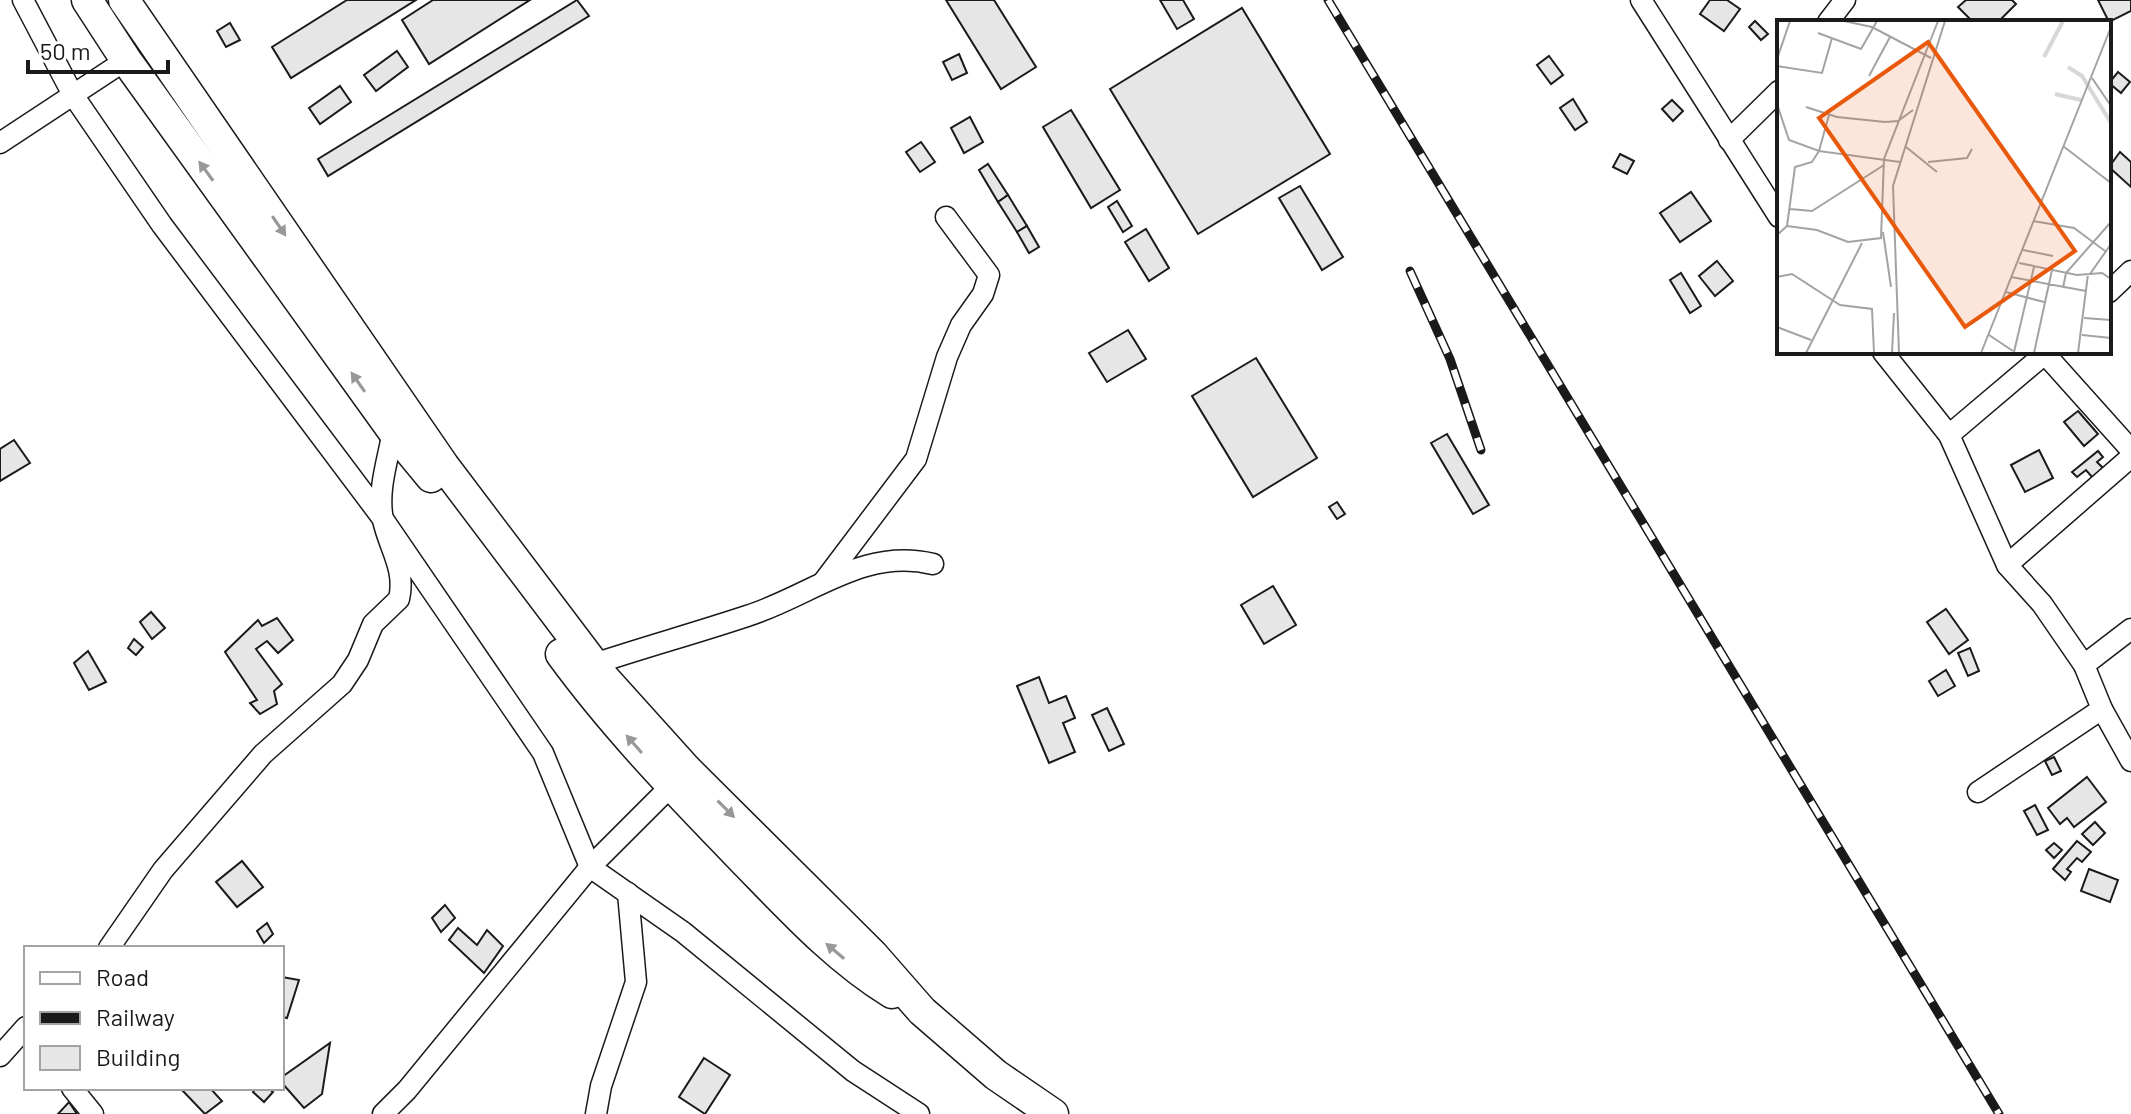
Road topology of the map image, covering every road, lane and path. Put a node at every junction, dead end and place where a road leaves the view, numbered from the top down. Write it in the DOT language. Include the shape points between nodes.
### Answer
graph roads {
  1 [pos="23,0"];
  2 [pos="87,0"];
  3 [pos="124,0"];
  4 [pos="1641,0"];
  5 [pos="1845,0"];
  6 [pos="1830,20"];
  7 [pos="126,60"];
  8 [pos="1777,93"];
  9 [pos="73,95"];
  10 [pos="1729,140"];
  11 [pos="0,143"];
  12 [pos="1777,214"];
  13 [pos="946,217"];
  14 [pos="2131,271"];
  15 [pos="2111,290"];
  16 [pos="1885,354"];
  17 [pos="2045,354"];
  18 [pos="2047,354"];
  19 [pos="393,431"];
  20 [pos="1949,435"];
  21 [pos="2131,450"];
  22 [pos="2131,457"];
  23 [pos="383,519"];
  24 [pos="933,564"];
  25 [pos="2007,565"];
  26 [pos="824,581"];
  27 [pos="2131,629"];
  28 [pos="594,664"];
  29 [pos="2084,665"];
  30 [pos="2102,709"];
  31 [pos="2131,761"];
  32 [pos="679,778"];
  33 [pos="1978,792"];
  34 [pos="590,867"];
  35 [pos="628,893"];
  36 [pos="110,946"];
  37 [pos="24,1030"];
  38 [pos="0,1056"];
  39 [pos="74,1090"];
  40 [pos="93,1114"];
  41 [pos="383,1114"];
  42 [pos="596,1114"];
  43 [pos="919,1114"];
  44 [pos="1053,1114"];
  1 -- 9 [label="street"];
  2 -- 7 [label="highway"];
  3 -- 28 [label="highway, one-way" via="444,466"];
  4 -- 10 [label="street"];
  5 -- 6 [label="street"];
  7 -- 9 [label="street"];
  19 -- 7 [label="highway, one-way"];
  8 -- 10 [label="street"];
  9 -- 11 [label="street"];
  9 -- 23 [label="street" via="216,300"];
  10 -- 12 [label="street"];
  13 -- 26 [label="street" via="989,275 983,294 947,357 916,459"];
  14 -- 15 [label="street"];
  16 -- 20 [label="street"];
  17 -- 20 [label="street"];
  18 -- 21 [label="street"];
  19 -- 23 [label="street" via="382,483"];
  32 -- 19 [label="highway, one-way" via="589,693"];
  20 -- 25 [label="street"];
  22 -- 25 [label="street"];
  23 -- 34 [label="street" via="543,753"];
  23 -- 36 [label="street" via="400,568 399,599 373,624 342,684 263,754 163,870"];
  24 -- 26 [label="street" via="908,558 874,561"];
  25 -- 29 [label="street"];
  26 -- 28 [label="street" via="751,615"];
  27 -- 29 [label="street"];
  28 -- 32 [label="highway"];
  29 -- 30 [label="street"];
  30 -- 31 [label="street"];
  30 -- 33 [label="street"];
  32 -- 34 [label="street"];
  32 -- 44 [label="highway" via="873,955 922,1011 996,1075"];
  34 -- 35 [label="street"];
  34 -- 41 [label="street"];
  35 -- 42 [label="street" via="636,982"];
  35 -- 43 [label="street" via="853,1071"];
  37 -- 38 [label="street"];
  39 -- 40 [label="street"];
}
